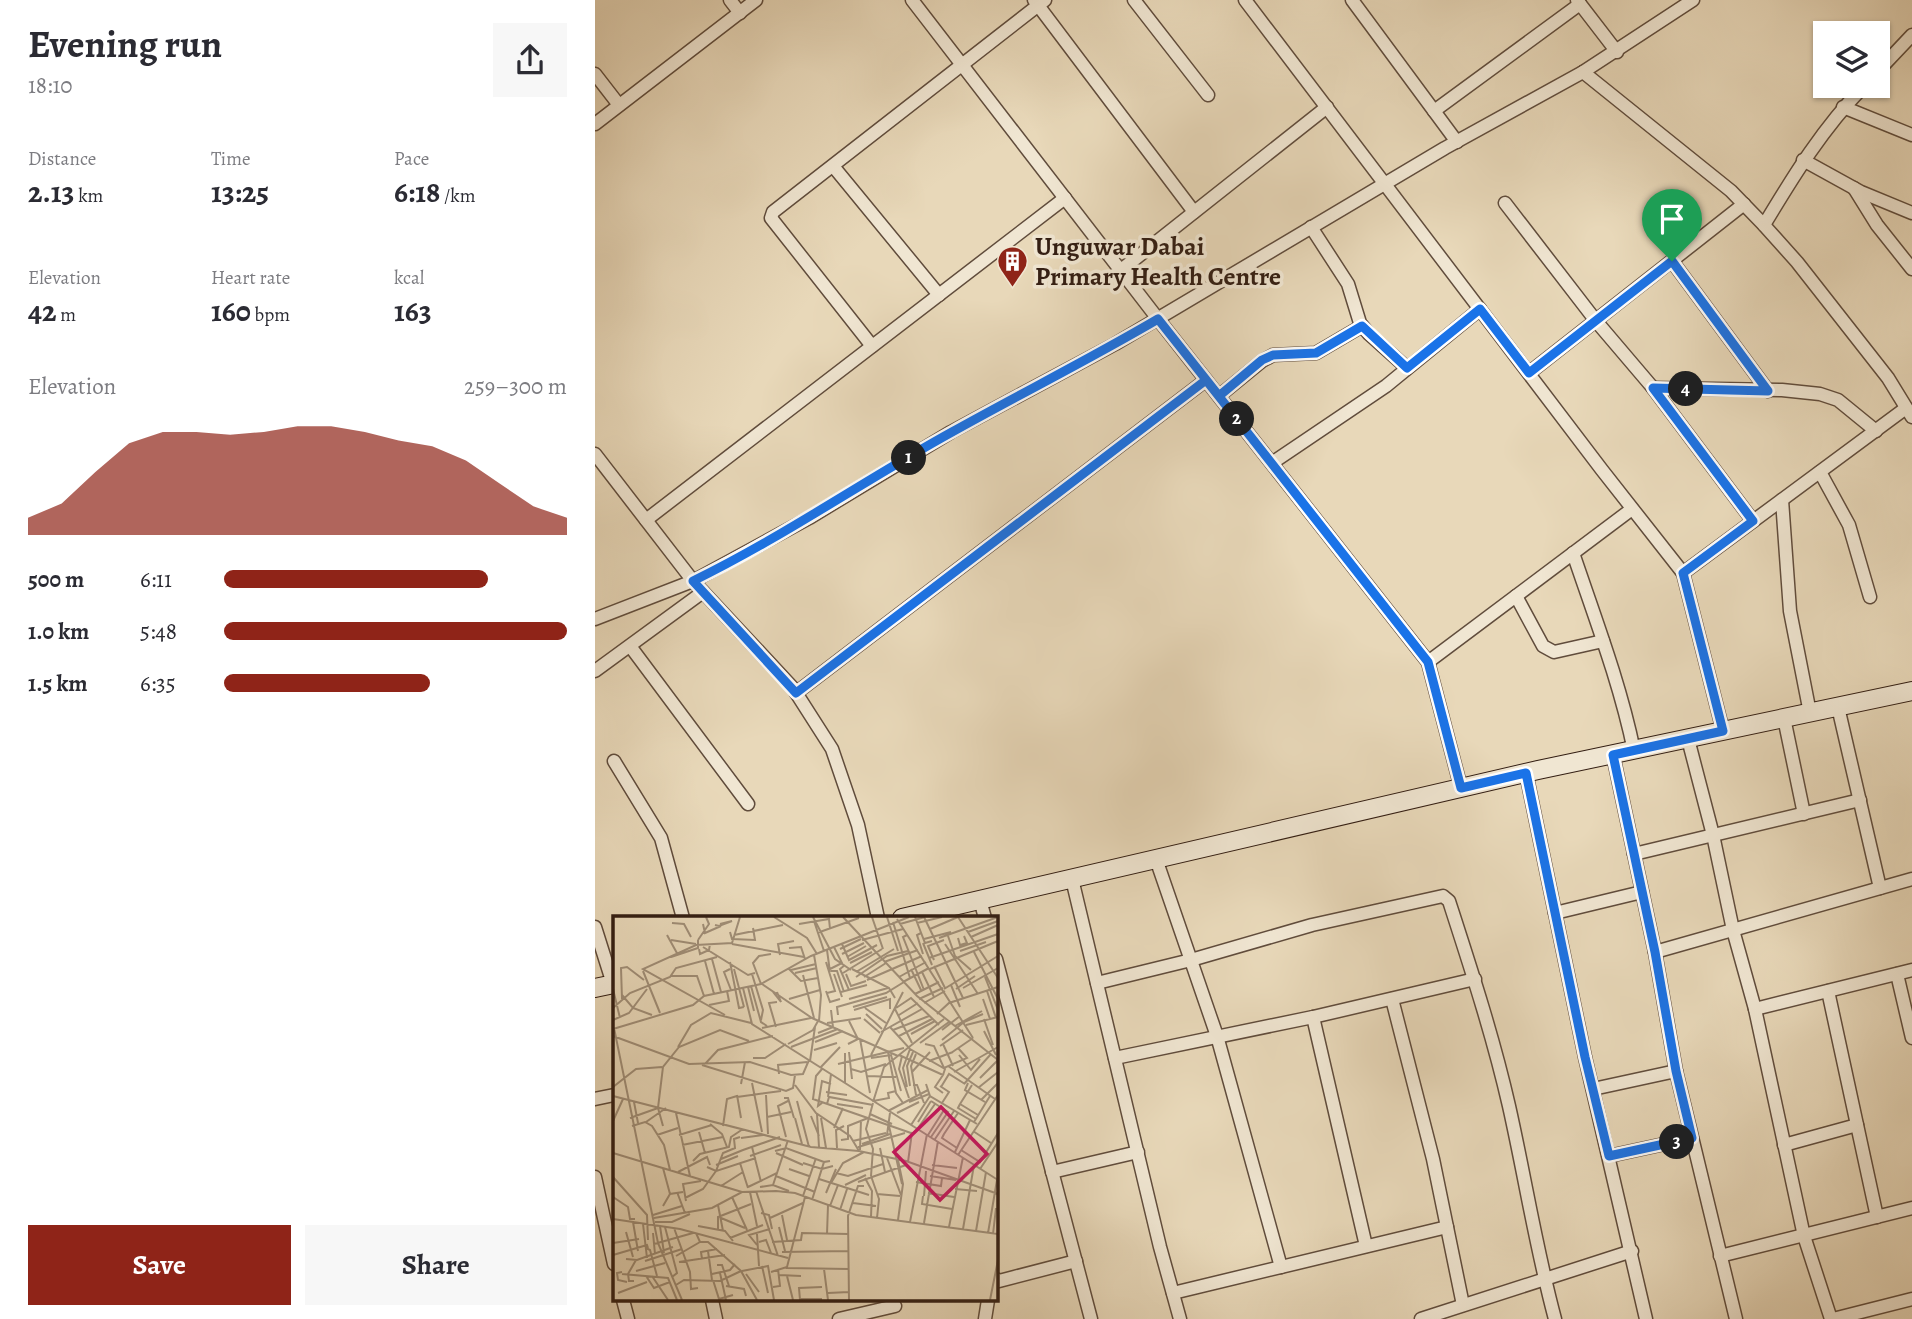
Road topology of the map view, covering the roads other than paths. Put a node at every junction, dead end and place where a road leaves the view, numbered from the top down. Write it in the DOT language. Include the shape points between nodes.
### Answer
graph roads {
  1 [pos="730,0"];
  2 [pos="756,0"];
  3 [pos="912,0"];
  4 [pos="1134,0"];
  5 [pos="1245,0"];
  6 [pos="1352,0"];
  7 [pos="1693,0"];
  8 [pos="1039,2"];
  9 [pos="1579,2"];
  10 [pos="740,13"];
  11 [pos="1912,35"];
  12 [pos="1617,52"];
  13 [pos="1890,58"];
  14 [pos="962,65"];
  15 [pos="1583,72"];
  16 [pos="595,74"];
  17 [pos="1208,95"];
  18 [pos="1852,98"];
  19 [pos="619,105"];
  20 [pos="1327,107"];
  21 [pos="1843,107"];
  22 [pos="1434,111"];
  23 [pos="595,124"];
  24 [pos="1912,135"];
  25 [pos="1457,142"];
  26 [pos="1803,160"];
  27 [pos="833,166"];
  28 [pos="1386,183"];
  29 [pos="1854,188"];
  30 [pos="1065,198"];
  31 [pos="1505,203"];
  32 [pos="1744,204"];
  33 [pos="1194,212"];
  34 [pos="1912,213"];
  35 [pos="1764,225"];
  36 [pos="1311,227"];
  37 [pos="1672,261"];
  38 [pos="1912,269"];
  39 [pos="1121,270"];
  40 [pos="939,295"];
  41 [pos="1480,309"];
  42 [pos="1158,319"];
  43 [pos="1596,321"];
  44 [pos="1362,326"];
  45 [pos="872,346"];
  46 [pos="1407,368"];
  47 [pos="1529,373"];
  48 [pos="1206,380"];
  49 [pos="1653,388"];
  50 [pos="1768,391"];
  51 [pos="1219,396"];
  52 [pos="1909,412"];
  53 [pos="1876,431"];
  54 [pos="595,454"];
  55 [pos="1272,463"];
  56 [pos="1821,472"];
  57 [pos="1782,500"];
  58 [pos="1632,509"];
  59 [pos="646,520"];
  60 [pos="1753,521"];
  61 [pos="1573,553"];
  62 [pos="1683,573"];
  63 [pos="693,581"];
  64 [pos="703,592"];
  65 [pos="1516,596"];
  66 [pos="1870,597"];
  67 [pos="595,619"];
  68 [pos="1603,641"];
  69 [pos="629,646"];
  70 [pos="1428,662"];
  71 [pos="595,671"];
  72 [pos="1912,691"];
  73 [pos="796,693"];
  74 [pos="1838,707"];
  75 [pos="1810,713"];
  76 [pos="1784,718"];
  77 [pos="1723,731"];
  78 [pos="1688,739"];
  79 [pos="1634,751"];
  80 [pos="1613,755"];
  81 [pos="614,761"];
  82 [pos="1526,773"];
  83 [pos="1461,788"];
  84 [pos="1860,800"];
  85 [pos="748,804"];
  86 [pos="1804,814"];
  87 [pos="1713,835"];
  88 [pos="1634,854"];
  89 [pos="1156,859"];
  90 [pos="1072,879"];
  91 [pos="1912,879"];
  92 [pos="1880,888"];
  93 [pos="1642,892"];
  94 [pos="980,900"];
  95 [pos="1555,913"];
  96 [pos="682,916"];
  97 [pos="878,916"];
  98 [pos="911,916"];
  99 [pos="984,916"];
  100 [pos="595,927"];
  101 [pos="1733,930"];
  102 [pos="1655,952"];
  103 [pos="1191,960"];
  104 [pos="997,968"];
  105 [pos="1912,970"];
  106 [pos="1896,974"];
  107 [pos="1475,979"];
  108 [pos="613,981"];
  109 [pos="613,984"];
  110 [pos="1097,984"];
  111 [pos="595,988"];
  112 [pos="1828,990"];
  113 [pos="1392,999"];
  114 [pos="1001,1003"];
  115 [pos="1755,1009"];
  116 [pos="1313,1017"];
  117 [pos="1217,1036"];
  118 [pos="1912,1038"];
  119 [pos="1115,1058"];
  120 [pos="1676,1071"];
  121 [pos="1593,1089"];
  122 [pos="613,1095"];
  123 [pos="595,1099"];
  124 [pos="1857,1125"];
  125 [pos="1692,1138"];
  126 [pos="1784,1145"];
  127 [pos="1138,1152"];
  128 [pos="1609,1156"];
  129 [pos="1052,1172"];
  130 [pos="595,1177"];
  131 [pos="1912,1208"];
  132 [pos="1877,1217"];
  133 [pos="1447,1227"];
  134 [pos="1804,1236"];
  135 [pos="1366,1246"];
  136 [pos="1632,1251"];
  137 [pos="1720,1256"];
  138 [pos="613,1259"];
  139 [pos="1076,1261"];
  140 [pos="1280,1267"];
  141 [pos="1544,1279"];
  142 [pos="997,1280"];
  143 [pos="1173,1293"];
  144 [pos="1912,1299"];
  145 [pos="624,1302"];
  146 [pos="1463,1305"];
  147 [pos="895,1308"];
  148 [pos="1883,1313"];
  149 [pos="628,1319"];
  150 [pos="839,1319"];
  151 [pos="1091,1319"];
  152 [pos="1180,1319"];
  153 [pos="1421,1319"];
  154 [pos="1555,1319"];
  155 [pos="1646,1319"];
  156 [pos="1736,1319"];
  157 [pos="1832,1319"];
  1 -- 10 [label="street"];
  2 -- 10 [label="street"];
  3 -- 14 [label="street"];
  4 -- 17 [label="street"];
  5 -- 20 [label="street"];
  6 -- 22 [label="street"];
  7 -- 12 [label="street"];
  8 -- 14 [label="street"];
  8 -- 33 [label="street"];
  9 -- 12 [label="street"];
  9 -- 22 [label="street"];
  10 -- 19 [label="street"];
  11 -- 13 [label="street"];
  12 -- 15 [label="street"];
  14 -- 27 [label="street"];
  14 -- 30 [label="street"];
  15 -- 25 [label="street"];
  15 -- 32 [label="street"];
  16 -- 19 [label="street"];
  18 -- 21 [label="street"];
  19 -- 23 [label="street"];
  20 -- 28 [label="street"];
  20 -- 33 [label="street"];
  21 -- 24 [label="street"];
  21 -- 26 [label="street"];
  22 -- 25 [label="street"];
  25 -- 28 [label="street"];
  26 -- 29 [label="street"];
  26 -- 35 [label="street"];
  27 -- 40 [label="street"];
  27 -- 45 [label="street" via="782,203 771,218"];
  28 -- 36 [label="street"];
  28 -- 41 [label="street"];
  29 -- 34 [label="street"];
  29 -- 38 [label="street"];
  30 -- 39 [label="street"];
  30 -- 40 [label="street"];
  31 -- 43 [label="street"];
  32 -- 35 [label="street"];
  32 -- 37 [label="street"];
  33 -- 39 [label="street"];
  35 -- 52 [label="street"];
  36 -- 42 [label="street"];
  36 -- 44 [label="street" via="1348,284"];
  37 -- 43 [label="street"];
  37 -- 50 [label="street"];
  39 -- 42 [label="street"];
  40 -- 45 [label="street"];
  41 -- 46 [label="street"];
  41 -- 47 [label="street"];
  42 -- 48 [label="street"];
  42 -- 63 [label="street"];
  43 -- 47 [label="street"];
  43 -- 49 [label="street"];
  44 -- 46 [label="street"];
  44 -- 51 [label="street" via="1316,353 1273,355 1262,360"];
  45 -- 59 [label="street"];
  46 -- 55 [label="street"];
  47 -- 58 [label="street"];
  48 -- 51 [label="street"];
  48 -- 73 [label="street"];
  49 -- 50 [label="street"];
  49 -- 60 [label="street"];
  50 -- 53 [label="street" via="1820,394 1838,400"];
  51 -- 55 [label="street"];
  52 -- 53 [label="street"];
  53 -- 56 [label="street"];
  54 -- 59 [label="street"];
  55 -- 70 [label="street"];
  56 -- 57 [label="street"];
  56 -- 66 [label="street" via="1849,525"];
  57 -- 60 [label="street"];
  57 -- 75 [label="street" via="1790,611"];
  58 -- 61 [label="street"];
  58 -- 62 [label="street"];
  59 -- 63 [label="street"];
  60 -- 62 [label="street"];
  61 -- 65 [label="street"];
  61 -- 68 [label="street"];
  62 -- 77 [label="street"];
  63 -- 64 [label="street"];
  63 -- 67 [label="street"];
  64 -- 69 [label="street"];
  64 -- 73 [label="street"];
  65 -- 68 [label="street" via="1548,651"];
  65 -- 70 [label="street"];
  68 -- 79 [label="street"];
  69 -- 71 [label="street"];
  69 -- 85 [label="street"];
  70 -- 83 [label="street"];
  72 -- 74 [label="street"];
  73 -- 97 [label="street" via="832,748 858,825"];
  74 -- 75 [label="street"];
  74 -- 84 [label="street"];
  75 -- 76 [label="street"];
  76 -- 77 [label="street"];
  76 -- 86 [label="street"];
  77 -- 78 [label="street"];
  78 -- 79 [label="street"];
  78 -- 87 [label="street"];
  79 -- 80 [label="street"];
  80 -- 82 [label="street"];
  80 -- 88 [label="street"];
  81 -- 96 [label="street" via="661,838"];
  82 -- 83 [label="street"];
  82 -- 95 [label="street"];
  83 -- 89 [label="street"];
  84 -- 86 [label="street"];
  84 -- 92 [label="street"];
  86 -- 87 [label="street"];
  87 -- 88 [label="street"];
  87 -- 101 [label="street"];
  88 -- 93 [label="street"];
  89 -- 90 [label="street"];
  89 -- 103 [label="street"];
  90 -- 94 [label="street"];
  90 -- 110 [label="street"];
  91 -- 92 [label="street"];
  92 -- 101 [label="street"];
  93 -- 95 [label="street"];
  93 -- 102 [label="street"];
  94 -- 98 [label="street"];
  94 -- 99 [label="street"];
  95 -- 121 [label="street"];
  100 -- 108 [label="street"];
  101 -- 102 [label="street"];
  101 -- 115 [label="street"];
  102 -- 120 [label="street"];
  103 -- 107 [label="street" via="1312,925 1443,896 1449,901"];
  103 -- 110 [label="street"];
  103 -- 117 [label="street"];
  104 -- 114 [label="street"];
  105 -- 106 [label="street"];
  106 -- 112 [label="street"];
  106 -- 118 [label="street"];
  107 -- 113 [label="street"];
  107 -- 141 [label="street" via="1509,1107"];
  109 -- 111 [label="street"];
  110 -- 119 [label="street"];
  112 -- 115 [label="street"];
  112 -- 124 [label="street"];
  113 -- 116 [label="street"];
  113 -- 133 [label="street"];
  114 -- 129 [label="street"];
  115 -- 126 [label="street"];
  116 -- 117 [label="street"];
  116 -- 135 [label="street"];
  117 -- 119 [label="street"];
  117 -- 140 [label="street"];
  119 -- 127 [label="street"];
  120 -- 121 [label="street"];
  120 -- 125 [label="street"];
  121 -- 128 [label="street"];
  122 -- 123 [label="street"];
  124 -- 126 [label="street"];
  124 -- 132 [label="street"];
  125 -- 128 [label="street"];
  125 -- 137 [label="street"];
  126 -- 134 [label="street"];
  127 -- 129 [label="street"];
  127 -- 143 [label="street"];
  128 -- 136 [label="street"];
  129 -- 139 [label="street"];
  130 -- 138 [label="street"];
  131 -- 132 [label="street"];
  132 -- 134 [label="street"];
  133 -- 135 [label="street"];
  133 -- 146 [label="street"];
  134 -- 137 [label="street"];
  134 -- 157 [label="street"];
  135 -- 140 [label="street"];
  136 -- 141 [label="street"];
  136 -- 155 [label="street"];
  137 -- 156 [label="street"];
  139 -- 142 [label="street"];
  139 -- 151 [label="street"];
  140 -- 143 [label="street"];
  141 -- 146 [label="street"];
  141 -- 154 [label="street"];
  143 -- 152 [label="street"];
  144 -- 148 [label="street"];
  145 -- 149 [label="street"];
  146 -- 153 [label="street"];
  147 -- 150 [label="street"];
  148 -- 157 [label="street"];
}
